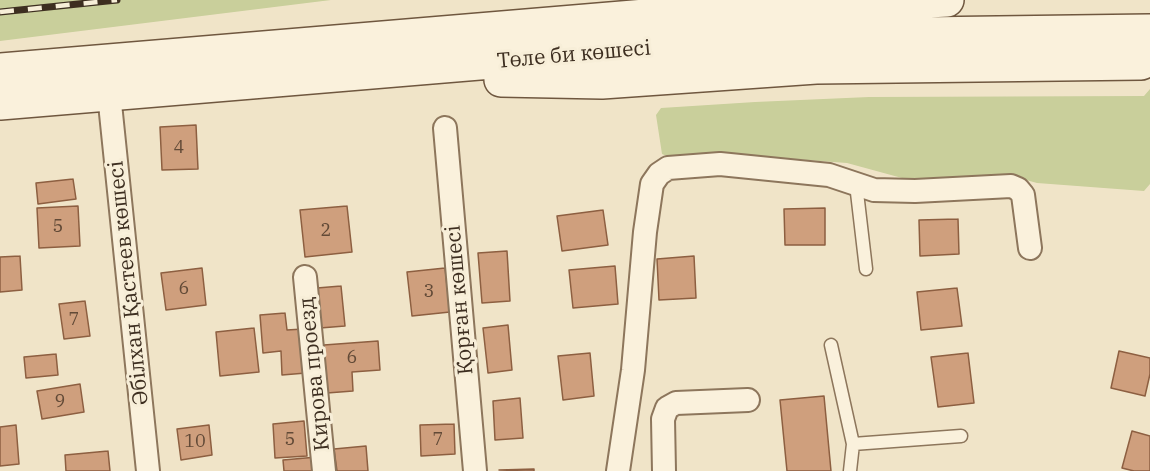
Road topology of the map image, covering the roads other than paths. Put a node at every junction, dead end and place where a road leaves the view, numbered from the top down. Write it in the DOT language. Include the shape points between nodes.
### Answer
graph roads {
  1 [pos="553,0"];
  2 [pos="947,0"];
  3 [pos="1150,31"];
  4 [pos="374,38"];
  5 [pos="1150,59"];
  6 [pos="0,70"];
  7 [pos="379,71"];
  8 [pos="109,94"];
  9 [pos="0,104"];
  10 [pos="445,128"];
  11 [pos="856,184"];
  12 [pos="1030,248"];
  13 [pos="866,269"];
  14 [pos="305,277"];
  15 [pos="831,345"];
  16 [pos="748,399"];
  17 [pos="961,436"];
  18 [pos="853,444"];
  19 [pos="148,471"];
  20 [pos="324,471"];
  21 [pos="475,471"];
  22 [pos="618,471"];
  23 [pos="663,471"];
  24 [pos="850,471"];
  1 -- 4 [label="main road"];
  2 -- 4 [label="main road, Төле би көшесі" via="657,15"];
  3 -- 7 [label="main road, Төле би көшесі" via="922,34 659,48"];
  4 -- 6 [label="main road, Төле би көшесі"];
  5 -- 7 [label="main road" via="1141,63 816,67 602,82 495,80"];
  7 -- 8 [label="main road, Төле би көшесі"];
  8 -- 9 [label="main road, Төле би көшесі"];
  8 -- 19 [label="street, Әбілхан Қастеев көшесі"];
  10 -- 21 [label="street, Қорған көшесі"];
  11 -- 12 [label="street" via="874,190 1011,186 1023,195"];
  11 -- 13 [label="lane"];
  11 -- 22 [label="street" via="829,175 720,164 668,168 659,174 652,184 645,231 633,370"];
  14 -- 20 [label="street, Кирова проезд"];
  15 -- 18 [label="lane"];
  16 -- 23 [label="street" via="676,403 667,408 663,419"];
  17 -- 18 [label="lane"];
  18 -- 24 [label="lane"];
}
